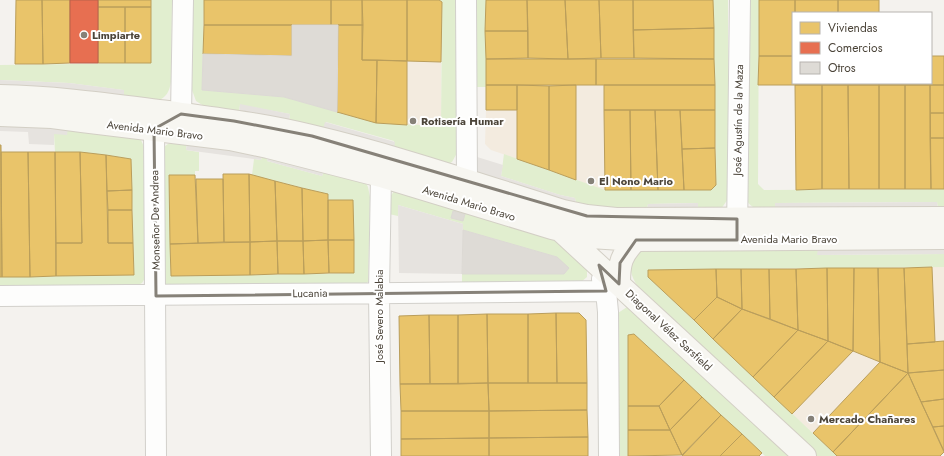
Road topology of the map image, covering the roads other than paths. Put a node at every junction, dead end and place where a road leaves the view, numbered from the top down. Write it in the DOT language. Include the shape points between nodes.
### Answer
graph roads {
  1 [pos="183,0"];
  2 [pos="466,0"];
  3 [pos="740,0"];
  4 [pos="0,96"];
  5 [pos="181,114"];
  6 [pos="0,115"];
  7 [pos="154,130"];
  8 [pos="381,176"];
  9 [pos="466,181"];
  10 [pos="534,202"];
  11 [pos="944,218"];
  12 [pos="737,229"];
  13 [pos="561,230"];
  14 [pos="944,238"];
  15 [pos="636,240"];
  16 [pos="612,287"];
  17 [pos="378,292"];
  18 [pos="0,296"];
  19 [pos="156,296"];
  20 [pos="156,456"];
  21 [pos="382,456"];
  22 [pos="609,456"];
  23 [pos="805,456"];
  1 -- 5 [label="street"];
  2 -- 9 [label="street"];
  3 -- 12 [label="street, José Agustín de la Maza"];
  4 -- 5 [label="main road, Avenida Mario Bravo" via="82,101"];
  5 -- 7 [label="street"];
  5 -- 9 [label="main road, Avenida Mario Bravo" via="274,127 376,153"];
  6 -- 7 [label="main road, Avenida Mario Bravo" via="52,117"];
  7 -- 8 [label="main road, Avenida Mario Bravo" via="268,147"];
  7 -- 19 [label="street, Monseñor De Andrea"];
  8 -- 13 [label="main road, Avenida Mario Bravo"];
  8 -- 17 [label="street, José Severo Malabia"];
  9 -- 10 [label="main road, Avenida Mario Bravo"];
  10 -- 12 [label="main road, Avenida Mario Bravo" via="587,216"];
  10 -- 13 [label="main road, Diagonal Vélez Sarsfield"];
  11 -- 12 [label="main road, Avenida Mario Bravo"];
  12 -- 14 [label="main road, Avenida Mario Bravo"];
  12 -- 15 [label="main road, Avenida Mario Bravo"];
  13 -- 15 [label="main road, Avenida Mario Bravo" via="591,237"];
  13 -- 16 [label="main road, Diagonal Vélez Sarsfield" via="590,258"];
  15 -- 16 [label="main road" via="627,248"];
  16 -- 17 [label="street, Lucania"];
  16 -- 22 [label="street" via="608,312"];
  16 -- 23 [label="main road, Diagonal Vélez Sarsfield"];
  17 -- 19 [label="street, Lucania"];
  17 -- 21 [label="street, José Severo Malabia"];
  18 -- 19 [label="street, Lucania"];
  19 -- 20 [label="street, Monseñor De Andrea"];
}
